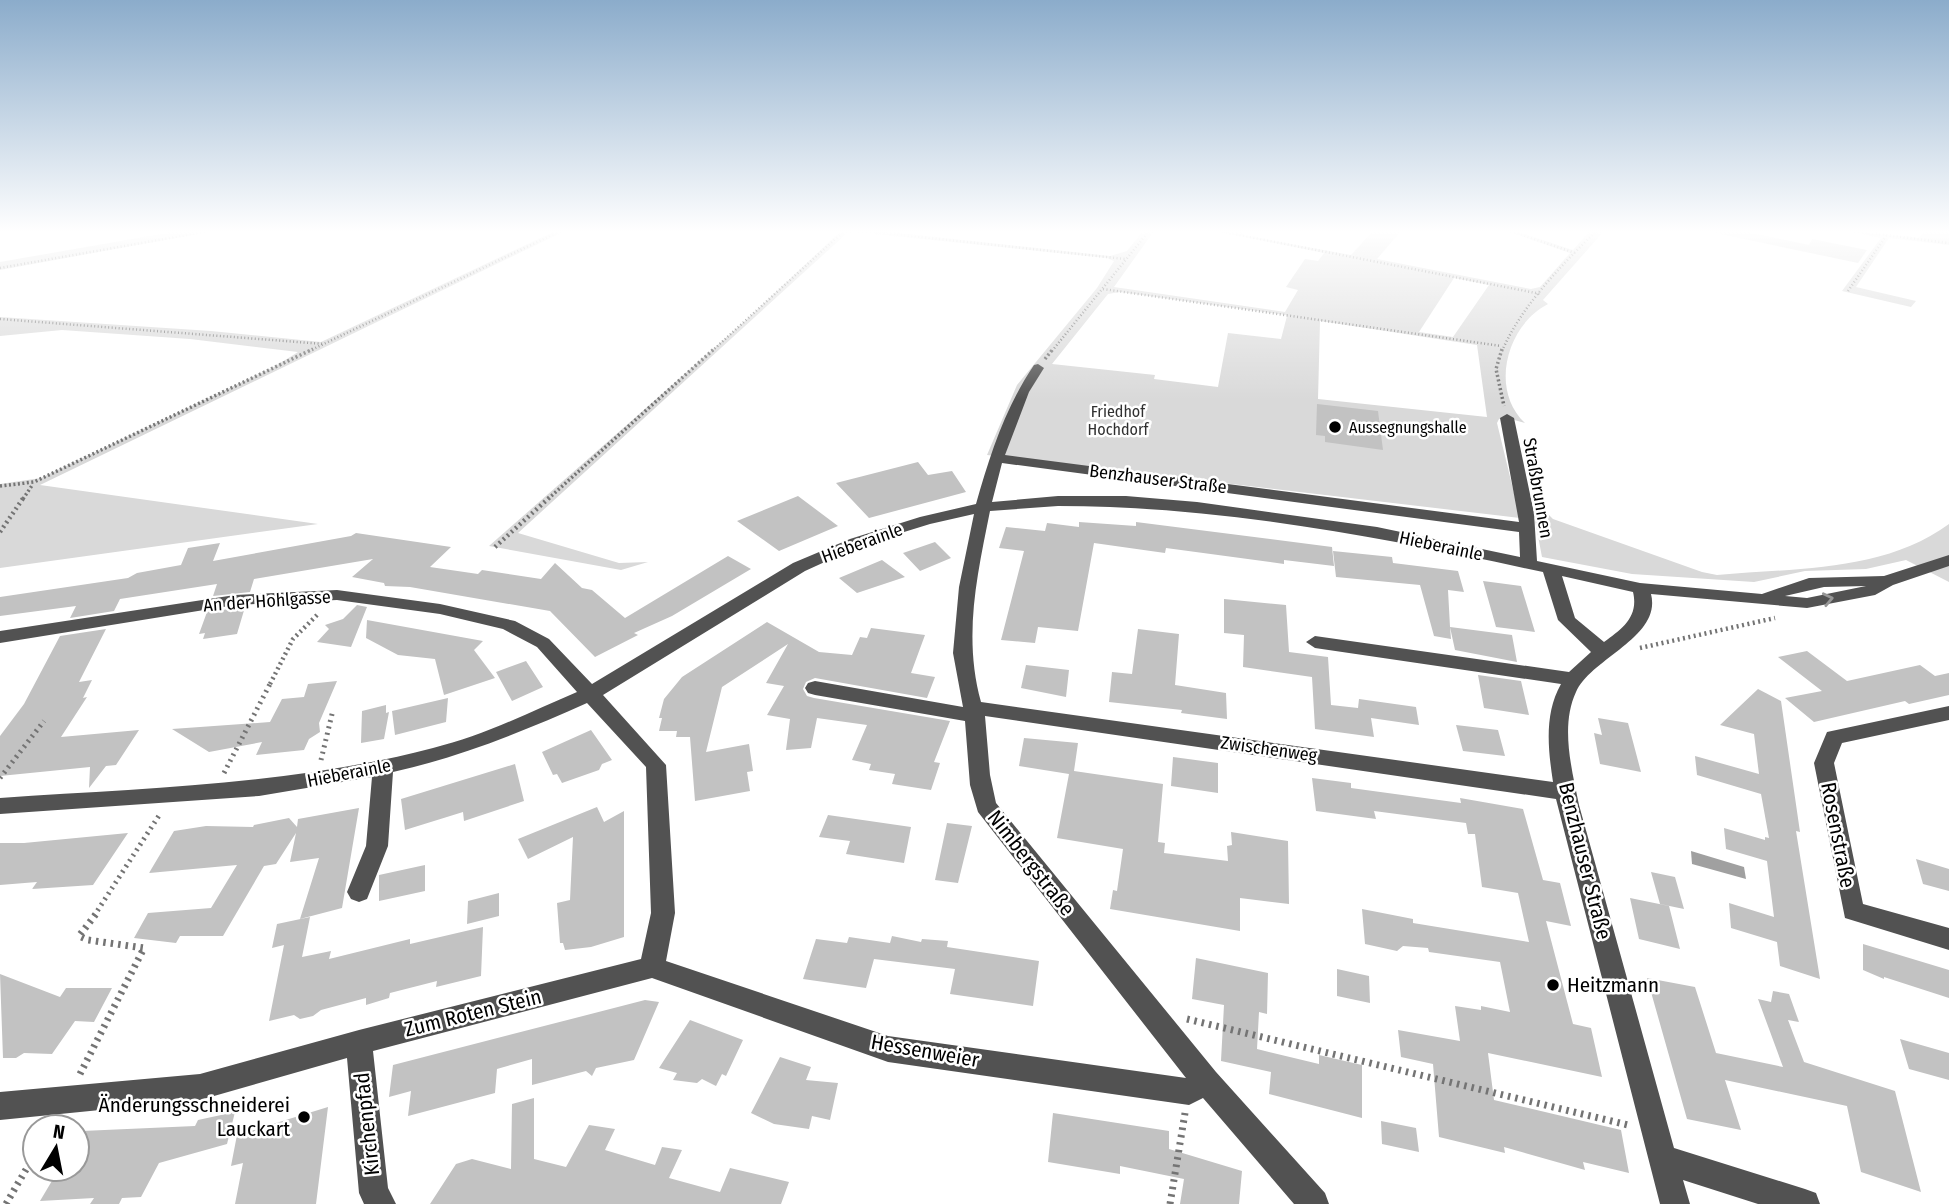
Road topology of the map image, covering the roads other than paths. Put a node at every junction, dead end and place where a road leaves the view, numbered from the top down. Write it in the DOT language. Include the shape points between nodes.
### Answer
graph roads {
  1 [pos="1038,368"];
  2 [pos="1507,418"];
  3 [pos="998,458"];
  4 [pos="985,507"];
  5 [pos="1527,528"];
  6 [pos="1949,560"];
  7 [pos="1529,565"];
  8 [pos="1551,570"];
  9 [pos="1887,581"];
  10 [pos="1640,588"];
  11 [pos="1767,598"];
  12 [pos="0,637"];
  13 [pos="1315,642"];
  14 [pos="1602,651"];
  15 [pos="1572,679"];
  16 [pos="815,688"];
  17 [pos="592,694"];
  18 [pos="974,712"];
  19 [pos="1949,713"];
  20 [pos="383,767"];
  21 [pos="1565,792"];
  22 [pos="0,806"];
  23 [pos="359,892"];
  24 [pos="1949,939"];
  25 [pos="652,967"];
  26 [pos="359,1042"];
  27 [pos="1197,1087"];
  28 [pos="0,1107"];
  29 [pos="1663,1159"];
  30 [pos="381,1204"];
  31 [pos="1314,1204"];
  32 [pos="1675,1204"];
  33 [pos="1805,1204"];
  1 -- 3 [label="street, Nimbergstraße" via="1023,386"];
  2 -- 5 [label="street, Straßbrunnen"];
  3 -- 4 [label="street, Nimbergstraße"];
  3 -- 5 [label="street, Benzhauser Straße"];
  4 -- 7 [label="street, Hieberainle" via="1058,500 1197,507 1377,532"];
  4 -- 17 [label="street, Hieberainle" via="856,542 799,567"];
  4 -- 18 [label="street, Nimbergstraße" via="970,562 961,656"];
  5 -- 7 [label="street, Straßbrunnen"];
  6 -- 9 [label="street, Hieberainle"];
  7 -- 8 [label="street, Hieberainle"];
  8 -- 10 [label="street, Hieberainle"];
  8 -- 14 [label="street" via="1567,620"];
  9 -- 11 [label="street, Hieberainle" via="1837,579 1780,590"];
  11 -- 9 [label="street, Hieberainle, one-way" via="1807,603 1869,591"];
  10 -- 11 [label="street, Hieberainle"];
  10 -- 14 [label="street, Benzhauser Straße" via="1644,607 1635,626"];
  12 -- 17 [label="street, An der Hohlgasse" via="235,600 337,595 440,609 509,625 543,642"];
  13 -- 15 [label="street"];
  14 -- 15 [label="street, Benzhauser Straße"];
  15 -- 21 [label="street, Benzhauser Straße" via="1563,697 1560,720"];
  16 -- 18 [label="street, Zwischenweg"];
  17 -- 20 [label="street, Hieberainle" via="450,750"];
  17 -- 25 [label="street" via="656,765 663,913"];
  18 -- 21 [label="street, Zwischenweg"];
  18 -- 27 [label="street, Nimbergstraße" via="986,806 1155,1018"];
  19 -- 24 [label="street, Rosenstraße" via="1834,737 1824,763 1853,911"];
  20 -- 22 [label="street, Hieberainle" via="214,791"];
  20 -- 23 [label="street" via="377,846"];
  21 -- 29 [label="street, Benzhauser Straße"];
  25 -- 26 [label="street, Zum Roten Stein"];
  25 -- 27 [label="street, Hessenweier" via="888,1049"];
  26 -- 28 [label="street, Zum Roten Stein" via="200,1087"];
  26 -- 30 [label="street, Kirchenpfad" via="374,1193"];
  27 -- 31 [label="street, Nimbergstraße"];
  29 -- 32 [label="street, Benzhauser Straße"];
  29 -- 33 [label="street"];
}
